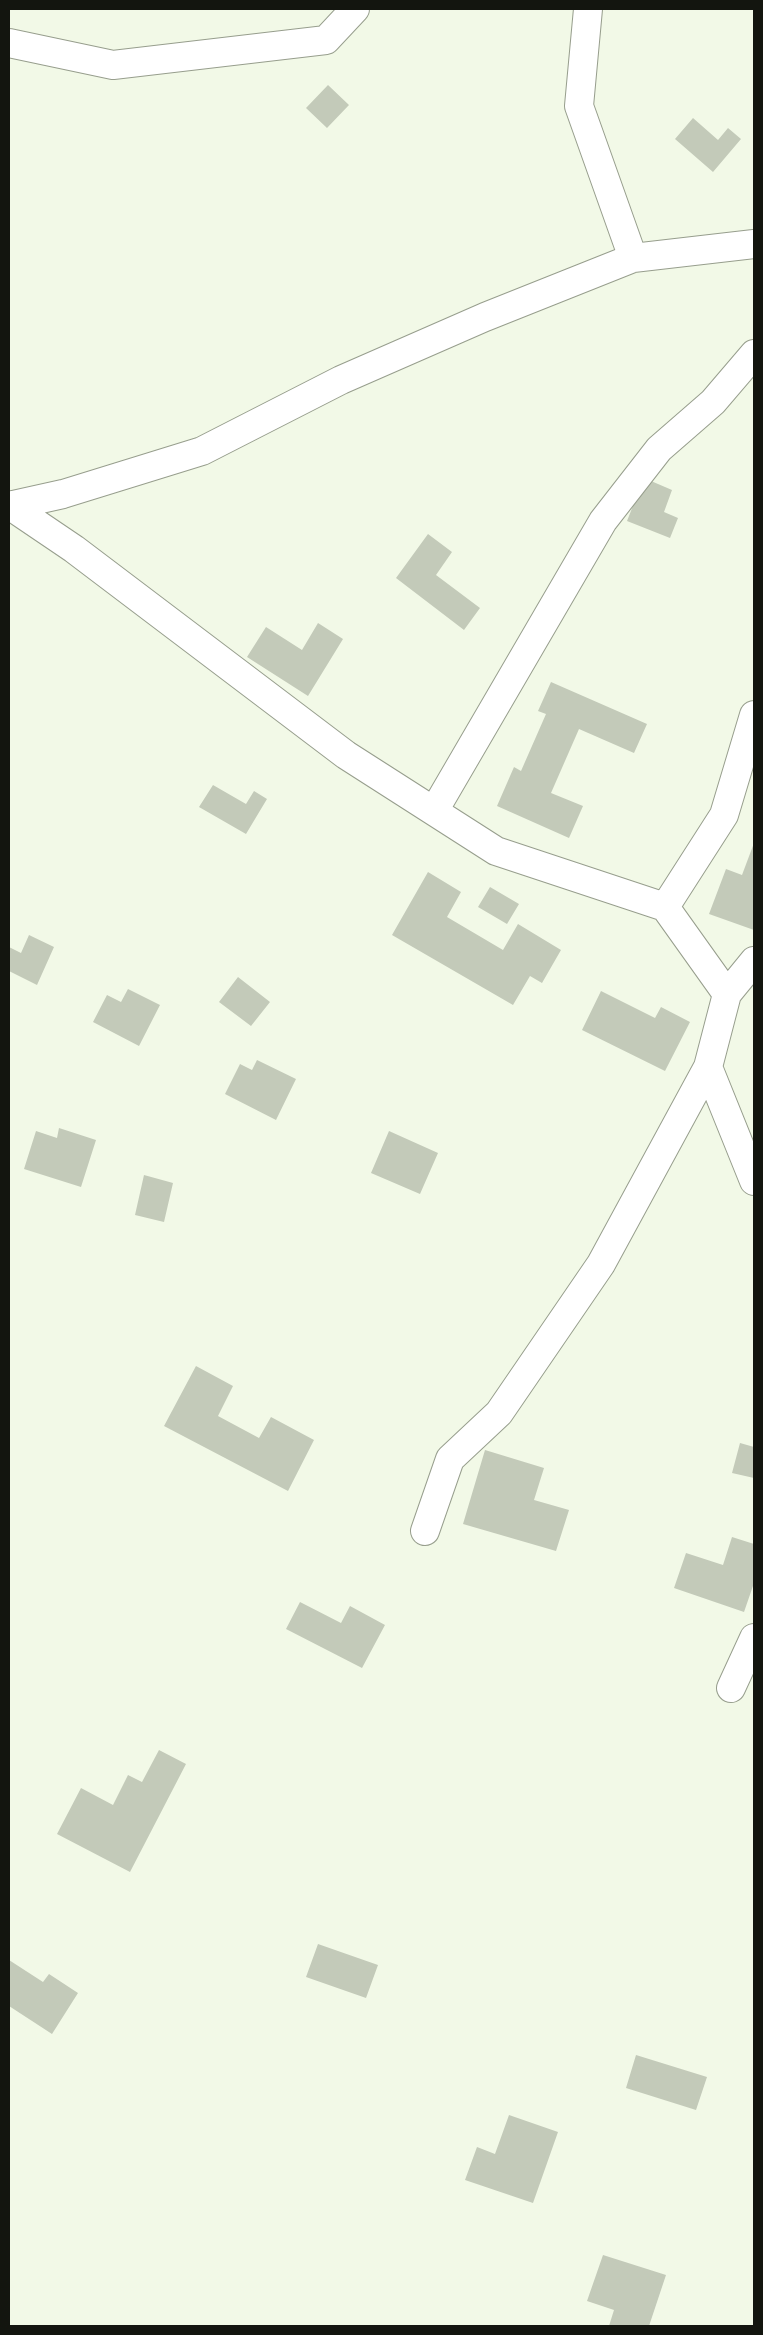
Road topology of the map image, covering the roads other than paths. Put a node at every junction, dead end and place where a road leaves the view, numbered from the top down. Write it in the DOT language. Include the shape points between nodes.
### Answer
graph roads {
  1 [pos="355,9"];
  2 [pos="588,9"];
  3 [pos="9,43"];
  4 [pos="754,244"];
  5 [pos="633,258"];
  6 [pos="754,354"];
  7 [pos="9,505"];
  8 [pos="754,715"];
  9 [pos="434,811"];
  10 [pos="665,907"];
  11 [pos="754,961"];
  12 [pos="727,994"];
  13 [pos="708,1067"];
  14 [pos="754,1180"];
  15 [pos="425,1531"];
  16 [pos="754,1638"];
  17 [pos="731,1688"];
  1 -- 3 [label="street" via="326,40 113,65"];
  2 -- 5 [label="street" via="579,106"];
  4 -- 5 [label="street"];
  5 -- 7 [label="street" via="485,317 341,380 202,451 63,494"];
  6 -- 9 [label="street" via="713,402 659,449 603,521"];
  7 -- 9 [label="street" via="82,555 346,755"];
  8 -- 10 [label="street" via="724,815"];
  9 -- 10 [label="street" via="496,851"];
  10 -- 12 [label="street"];
  11 -- 12 [label="street"];
  12 -- 13 [label="street"];
  13 -- 14 [label="street"];
  13 -- 15 [label="street" via="601,1264 499,1414 450,1458"];
  16 -- 17 [label="street"];
}
